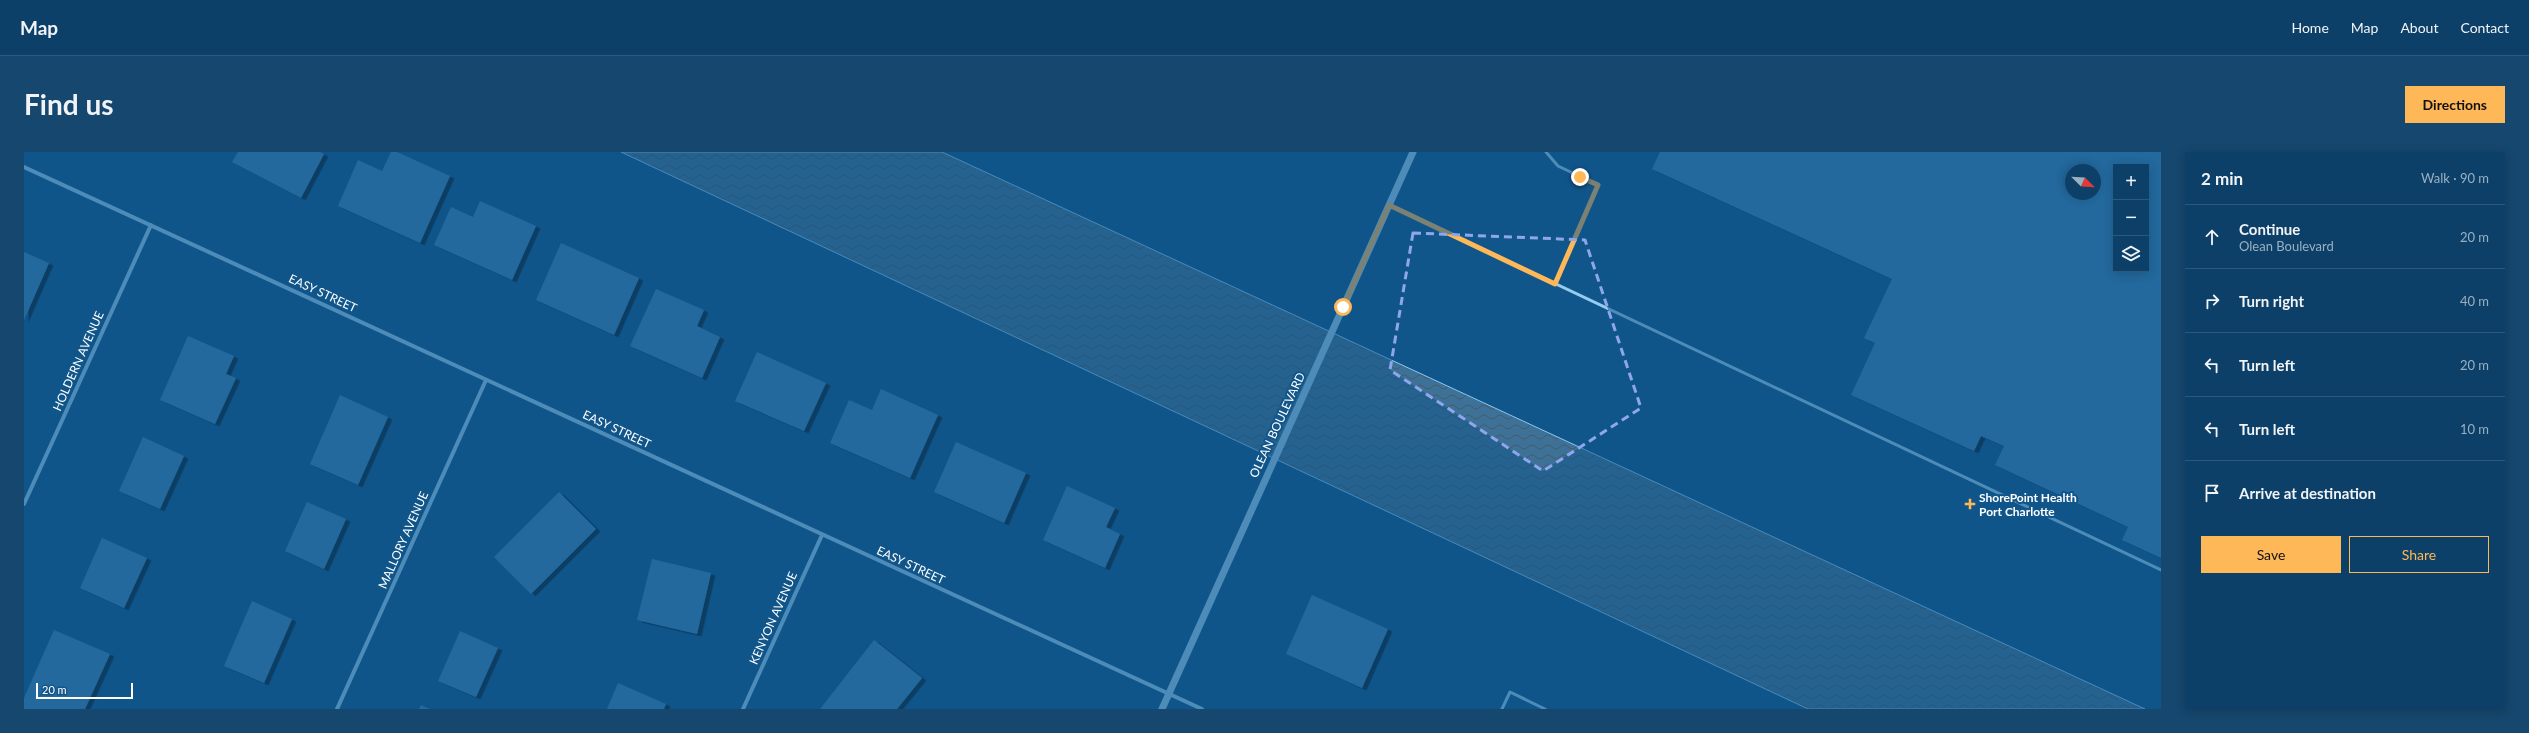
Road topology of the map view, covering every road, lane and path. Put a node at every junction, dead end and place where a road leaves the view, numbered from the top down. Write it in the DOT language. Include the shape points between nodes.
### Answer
graph roads {
  1 [pos="1413,152"];
  2 [pos="1546,152"];
  3 [pos="24,166"];
  4 [pos="1389,205"];
  5 [pos="151,225"];
  6 [pos="1555,284"];
  7 [pos="486,380"];
  8 [pos="24,504"];
  9 [pos="822,535"];
  10 [pos="2161,570"];
  11 [pos="1169,694"];
  12 [pos="337,709"];
  13 [pos="743,709"];
  14 [pos="1162,709"];
  15 [pos="1202,709"];
  16 [pos="1502,709"];
  17 [pos="1545,709"];
  1 -- 4 [label="street, OLEAN BOULEVARD"];
  2 -- 6 [label="lane" via="1558,166 1598,185"];
  3 -- 5 [label="street, EASY STREET"];
  4 -- 6 [label="lane"];
  4 -- 11 [label="street, OLEAN BOULEVARD" via="1272,460"];
  5 -- 7 [label="street, EASY STREET"];
  5 -- 8 [label="street, HOLDERN AVENUE"];
  6 -- 10 [label="lane"];
  7 -- 9 [label="street, EASY STREET"];
  7 -- 12 [label="street, MALLORY AVENUE"];
  9 -- 11 [label="street, EASY STREET"];
  9 -- 13 [label="street, KENYON AVENUE"];
  11 -- 14 [label="street, OLEAN BOULEVARD"];
  11 -- 15 [label="street, EASY STREET"];
  16 -- 17 [label="lane" via="1510,692"];
}
